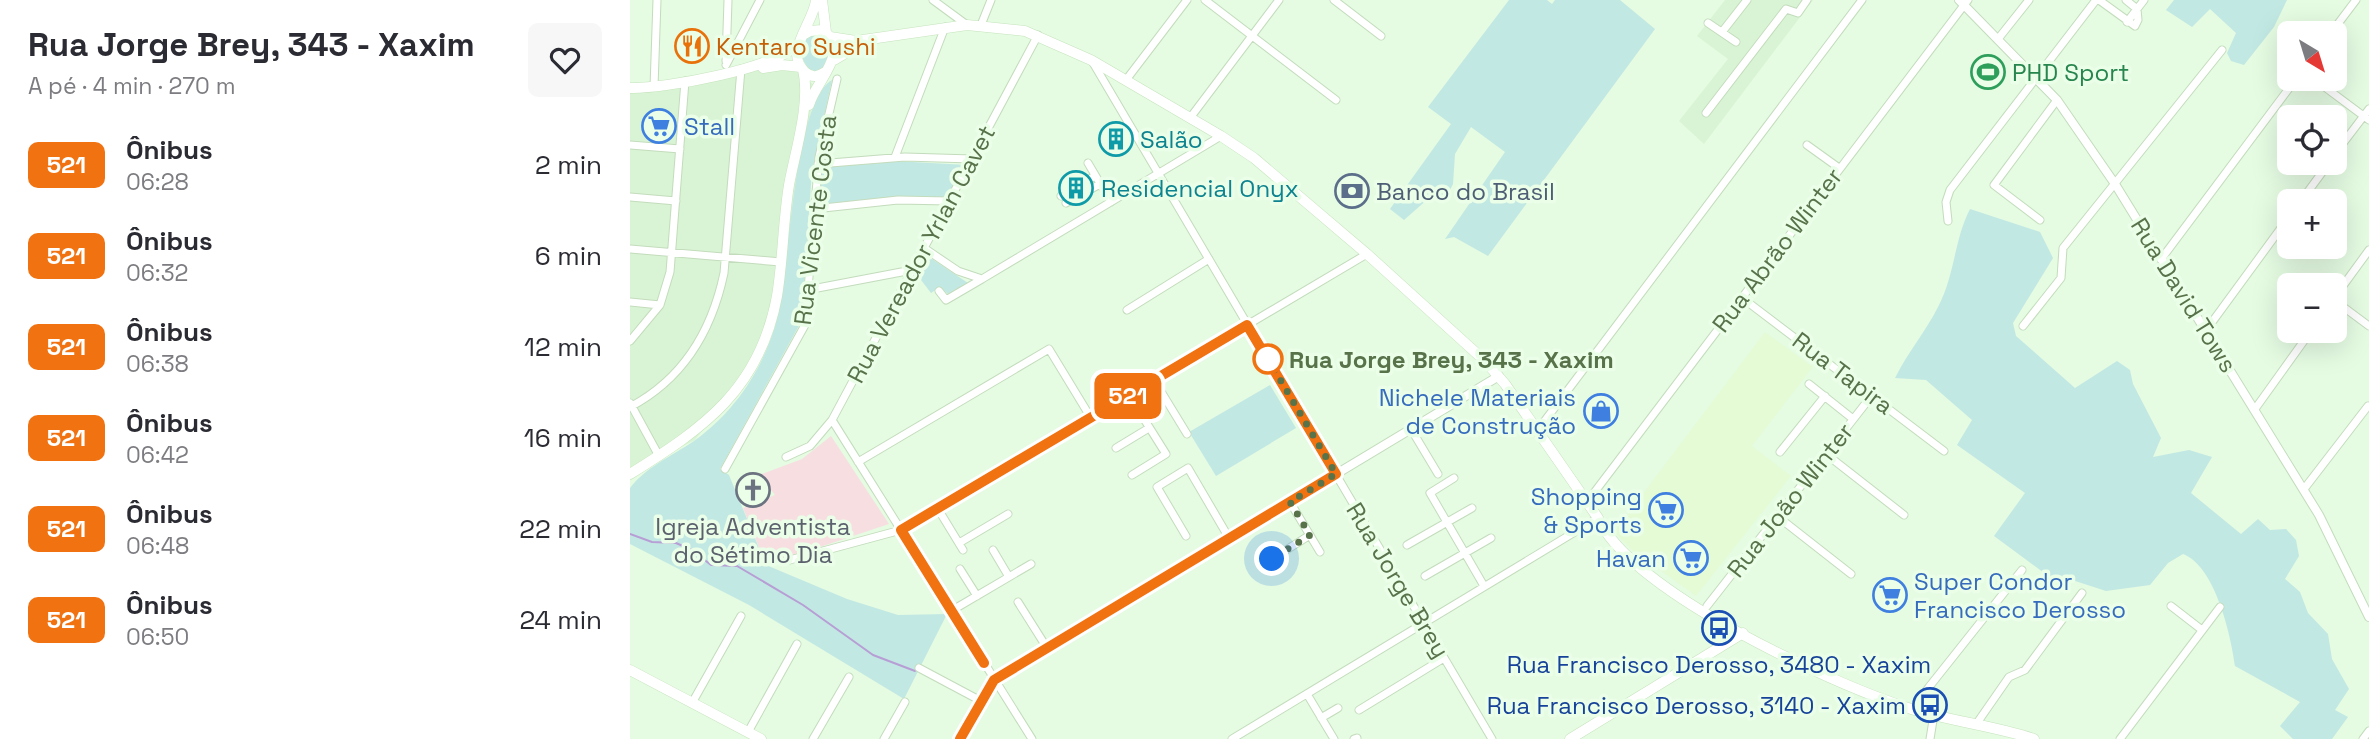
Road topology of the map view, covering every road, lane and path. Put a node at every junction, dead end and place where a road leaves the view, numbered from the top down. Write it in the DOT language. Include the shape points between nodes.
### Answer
graph roads {
  1 [pos="657,0"];
  2 [pos="728,0"];
  3 [pos="760,0"];
  4 [pos="816,0"];
  5 [pos="822,0"];
  6 [pos="933,0"];
  7 [pos="991,0"];
  8 [pos="1187,0"];
  9 [pos="1205,0"];
  10 [pos="1279,0"];
  11 [pos="1334,0"];
  12 [pos="1746,0"];
  13 [pos="1795,0"];
  14 [pos="1862,0"];
  15 [pos="2029,0"];
  16 [pos="2099,0"];
  17 [pos="2126,0"];
  18 [pos="2144,0"];
  19 [pos="2356,0"];
  20 [pos="1964,2"];
  21 [pos="1805,3"];
  22 [pos="2137,9"];
  23 [pos="2340,21"];
  24 [pos="1708,23"];
  25 [pos="967,25"];
  26 [pos="982,25"];
  27 [pos="945,27"];
  28 [pos="1722,32"];
  29 [pos="905,34"];
  30 [pos="828,35"];
  31 [pos="1038,35"];
  32 [pos="1252,36"];
  33 [pos="1381,36"];
  34 [pos="1998,39"];
  35 [pos="801,40"];
  36 [pos="1736,42"];
  37 [pos="2222,50"];
  38 [pos="834,60"];
  39 [pos="1091,60"];
  40 [pos="726,69"];
  41 [pos="741,69"];
  42 [pos="802,69"];
  43 [pos="826,72"];
  44 [pos="2035,76"];
  45 [pos="837,79"];
  46 [pos="1126,80"];
  47 [pos="685,81"];
  48 [pos="654,87"];
  49 [pos="630,88"];
  50 [pos="2287,91"];
  51 [pos="2330,91"];
  52 [pos="1336,100"];
  53 [pos="2057,100"];
  54 [pos="2369,109"];
  55 [pos="1706,113"];
  56 [pos="1190,118"];
  57 [pos="2366,118"];
  58 [pos="1221,136"];
  59 [pos="2347,140"];
  60 [pos="630,145"];
  61 [pos="1807,145"];
  62 [pos="680,149"];
  63 [pos="795,156"];
  64 [pos="895,157"];
  65 [pos="972,159"];
  66 [pos="1088,163"];
  67 [pos="818,164"];
  68 [pos="1839,168"];
  69 [pos="1158,174"];
  70 [pos="1095,176"];
  71 [pos="1100,184"];
  72 [pos="2115,184"];
  73 [pos="630,197"];
  74 [pos="676,201"];
  75 [pos="949,201"];
  76 [pos="1111,202"];
  77 [pos="814,209"];
  78 [pos="1948,220"];
  79 [pos="2040,220"];
  80 [pos="2277,233"];
  81 [pos="924,248"];
  82 [pos="630,249"];
  83 [pos="2369,250"];
  84 [pos="673,253"];
  85 [pos="1367,254"];
  86 [pos="725,257"];
  87 [pos="2162,258"];
  88 [pos="1209,259"];
  89 [pos="781,262"];
  90 [pos="912,270"];
  91 [pos="982,279"];
  92 [pos="2347,281"];
  93 [pos="807,290"];
  94 [pos="939,291"];
  95 [pos="1741,297"];
  96 [pos="630,302"];
  97 [pos="660,305"];
  98 [pos="2347,309"];
  99 [pos="1127,310"];
  100 [pos="1247,325"];
  101 [pos="2024,326"];
  102 [pos="2369,326"];
  103 [pos="2207,329"];
  104 [pos="630,341"];
  105 [pos="2302,343"];
  106 [pos="1499,376"];
  107 [pos="1154,380"];
  108 [pos="1809,384"];
  109 [pos="1873,394"];
  110 [pos="1129,395"];
  111 [pos="1825,396"];
  112 [pos="631,405"];
  113 [pos="2368,406"];
  114 [pos="2255,409"];
  115 [pos="1091,418"];
  116 [pos="1853,419"];
  117 [pos="832,420"];
  118 [pos="1149,428"];
  119 [pos="1411,429"];
  120 [pos="1537,431"];
  121 [pos="1187,434"];
  122 [pos="1116,448"];
  123 [pos="1944,451"];
  124 [pos="1780,452"];
  125 [pos="1826,454"];
  126 [pos="659,456"];
  127 [pos="786,457"];
  128 [pos="858,462"];
  129 [pos="646,464"];
  130 [pos="630,468"];
  131 [pos="725,469"];
  132 [pos="630,474"];
  133 [pos="1336,474"];
  134 [pos="1438,474"];
  135 [pos="1132,475"];
  136 [pos="1454,478"];
  137 [pos="2304,489"];
  138 [pos="1290,502"];
  139 [pos="1587,502"];
  140 [pos="1472,508"];
  141 [pos="938,509"];
  142 [pos="1009,514"];
  143 [pos="1904,515"];
  144 [pos="1777,516"];
  145 [pos="1598,518"];
  146 [pos="1447,523"];
  147 [pos="901,530"];
  148 [pos="1310,535"];
  149 [pos="1186,536"];
  150 [pos="1229,538"];
  151 [pos="1492,538"];
  152 [pos="1407,545"];
  153 [pos="993,550"];
  154 [pos="1320,552"];
  155 [pos="1465,553"];
  156 [pos="1272,559"];
  157 [pos="786,561"];
  158 [pos="1031,564"];
  159 [pos="960,569"];
  160 [pos="2022,570"];
  161 [pos="1851,574"];
  162 [pos="1425,576"];
  163 [pos="1009,577"];
  164 [pos="1484,586"];
  165 [pos="2082,593"];
  166 [pos="977,596"];
  167 [pos="1018,602"];
  168 [pos="1707,606"];
  169 [pos="2171,606"];
  170 [pos="2220,607"];
  171 [pos="951,611"];
  172 [pos="741,616"];
  173 [pos="2369,617"];
  174 [pos="1423,623"];
  175 [pos="2202,630"];
  176 [pos="1743,633"];
  177 [pos="797,644"];
  178 [pos="1047,648"];
  179 [pos="1444,658"];
  180 [pos="919,668"];
  181 [pos="630,670"];
  182 [pos="849,677"];
  183 [pos="994,680"];
  184 [pos="1307,694"];
  185 [pos="981,701"];
  186 [pos="905,702"];
  187 [pos="692,703"];
  188 [pos="1338,708"];
  189 [pos="1359,710"];
  190 [pos="1919,711"];
  191 [pos="1934,714"];
  192 [pos="1321,718"];
  193 [pos="1977,723"];
  194 [pos="2369,731"];
  195 [pos="748,732"];
  196 [pos="761,739"];
  197 [pos="813,739"];
  198 [pos="884,739"];
  199 [pos="960,739"];
  200 [pos="1032,739"];
  201 [pos="1232,739"];
  202 [pos="1334,739"];
  203 [pos="1492,739"];
  204 [pos="1570,739"];
  205 [pos="1930,739"];
  206 [pos="2034,739"];
  207 [pos="2120,739"];
  208 [pos="2363,739"];
  1 -- 48 [label="street"];
  2 -- 40 [label="street"];
  3 -- 40 [label="street"];
  4 -- 35 [label="main road"];
  5 -- 30 [label="main road"];
  6 -- 25 [label="street"];
  7 -- 26 [label="street"];
  8 -- 46 [label="street"];
  9 -- 32 [label="street"];
  10 -- 32 [label="street"];
  11 -- 33 [label="street"];
  12 -- 28 [label="street"];
  13 -- 21 [label="street"];
  14 -- 120 [label="street"];
  15 -- 34 [label="street"];
  16 -- 22 [label="street" via="2127,22 2137,24"];
  16 -- 44 [label="street"];
  17 -- 22 [label="street"];
  18 -- 22 [label="street"];
  19 -- 23 [label="street"];
  20 -- 34 [label="street, Rua David Tows"];
  20 -- 68 [label="street, Rua Abrão Winter"];
  21 -- 55 [label="street" via="1798,13 1786,9"];
  24 -- 28 [label="street"];
  25 -- 26 [label="main road"];
  25 -- 27 [label="main road"];
  26 -- 31 [label="main road"];
  27 -- 29 [label="main road"];
  27 -- 64 [label="street"];
  28 -- 36 [label="street"];
  29 -- 30 [label="main road" via="851,41"];
  29 -- 38 [label="main road" via="851,50"];
  30 -- 35 [label="main road" via="817,29"];
  30 -- 38 [label="main road"];
  31 -- 39 [label="main road"];
  31 -- 65 [label="street, Rua Vereador Yrlan Cavet"];
  32 -- 52 [label="street"];
  32 -- 56 [label="street"];
  34 -- 44 [label="street, Rua David Tows"];
  35 -- 41 [label="main road" via="785,56"];
  35 -- 42 [label="main road"];
  37 -- 72 [label="street"];
  38 -- 43 [label="main road"];
  39 -- 46 [label="main road"];
  39 -- 69 [label="street, Rua Jorge Brey"];
  40 -- 41 [label="main road"];
  40 -- 47 [label="main road"];
  41 -- 42 [label="main road" via="785,65"];
  41 -- 86 [label="street"];
  42 -- 43 [label="main road" via="814,76"];
  42 -- 63 [label="main road" via="806,90"];
  43 -- 63 [label="main road" via="813,92"];
  44 -- 53 [label="street, Rua David Tows"];
  44 -- 78 [label="street" via="1950,190"];
  45 -- 67 [label="street, Rua Vicente Costa"];
  46 -- 56 [label="main road"];
  47 -- 48 [label="main road"];
  47 -- 62 [label="street"];
  48 -- 49 [label="main road"];
  50 -- 87 [label="street"];
  51 -- 57 [label="street"];
  53 -- 72 [label="street, Rua David Tows"];
  53 -- 79 [label="street" via="1994,185"];
  54 -- 57 [label="street"];
  56 -- 58 [label="main road"];
  57 -- 59 [label="street"];
  58 -- 69 [label="street"];
  58 -- 85 [label="main road" via="1254,158"];
  60 -- 62 [label="street"];
  61 -- 68 [label="street"];
  62 -- 74 [label="street"];
  63 -- 89 [label="main road"];
  64 -- 65 [label="street"];
  64 -- 67 [label="street"];
  65 -- 75 [label="street, Rua Vereador Yrlan Cavet"];
  66 -- 70 [label="street"];
  67 -- 77 [label="street, Rua Vicente Costa"];
  68 -- 95 [label="street, Rua Abrão Winter"];
  69 -- 76 [label="street"];
  69 -- 88 [label="street, Rua Jorge Brey"];
  70 -- 71 [label="street"];
  70 -- 71 [label="street" via="1064,200"];
  71 -- 76 [label="street"];
  72 -- 87 [label="street, Rua David Tows"];
  72 -- 101 [label="street" via="2063,248 2061,278"];
  73 -- 74 [label="street"];
  74 -- 84 [label="street"];
  75 -- 77 [label="street" via="898,200"];
  75 -- 81 [label="street, Rua Vereador Yrlan Cavet"];
  76 -- 91 [label="street"];
  77 -- 93 [label="street, Rua Vicente Costa"];
  80 -- 103 [label="street"];
  81 -- 90 [label="street, Rua Vereador Yrlan Cavet"];
  81 -- 91 [label="street" via="958,271"];
  82 -- 84 [label="street"];
  83 -- 92 [label="street"];
  84 -- 86 [label="street"];
  84 -- 97 [label="street"];
  85 -- 100 [label="street"];
  85 -- 106 [label="main road"];
  86 -- 89 [label="street"];
  86 -- 112 [label="street" via="717,301 699,344 668,380"];
  87 -- 103 [label="street, Rua David Tows"];
  88 -- 99 [label="street"];
  88 -- 100 [label="street, Rua Jorge Brey"];
  89 -- 126 [label="main road" via="770,323 747,374 711,418"];
  90 -- 93 [label="street"];
  90 -- 117 [label="street, Rua Vereador Yrlan Cavet"];
  91 -- 94 [label="street" via="946,300"];
  93 -- 131 [label="street, Rua Vicente Costa" via="802,333"];
  95 -- 109 [label="street, Rua Tapira"];
  95 -- 139 [label="street, Rua Abrão Winter"];
  96 -- 97 [label="street"];
  97 -- 104 [label="street"];
  98 -- 102 [label="street"];
  100 -- 107 [label="street"];
  100 -- 133 [label="street, Rua Jorge Brey"];
  103 -- 114 [label="street, Rua David Tows"];
  105 -- 114 [label="street"];
  106 -- 119 [label="street"];
  106 -- 120 [label="main road"];
  107 -- 110 [label="street"];
  107 -- 121 [label="street"];
  108 -- 111 [label="street"];
  109 -- 116 [label="street, Rua João Winter"];
  109 -- 123 [label="street, Rua Tapira"];
  110 -- 115 [label="street"];
  110 -- 118 [label="street"];
  111 -- 116 [label="street"];
  111 -- 124 [label="street"];
  112 -- 126 [label="street"];
  113 -- 137 [label="street"];
  114 -- 137 [label="street, Rua David Tows"];
  115 -- 128 [label="street" via="1049,349"];
  115 -- 141 [label="street"];
  116 -- 125 [label="street, Rua João Winter"];
  117 -- 127 [label="street, Rua Vereador Yrlan Cavet" via="810,446"];
  117 -- 128 [label="street"];
  118 -- 122 [label="street"];
  118 -- 135 [label="street" via="1166,454"];
  119 -- 133 [label="street"];
  119 -- 134 [label="street"];
  120 -- 139 [label="main road"];
  125 -- 143 [label="street"];
  125 -- 144 [label="street, Rua João Winter"];
  126 -- 129 [label="main road"];
  128 -- 147 [label="street"];
  129 -- 130 [label="street"];
  129 -- 132 [label="main road"];
  133 -- 138 [label="street"];
  133 -- 174 [label="street, Rua Jorge Brey"];
  136 -- 146 [label="street" via="1430,493"];
  137 -- 173 [label="street, Rua David Tows"];
  138 -- 148 [label="street"];
  138 -- 150 [label="street"];
  139 -- 145 [label="main road"];
  140 -- 146 [label="street"];
  141 -- 142 [label="street" via="961,547"];
  141 -- 147 [label="street"];
  144 -- 161 [label="street"];
  144 -- 168 [label="street, Rua João Winter"];
  145 -- 164 [label="street"];
  145 -- 168 [label="main road" via="1634,555"];
  145 -- 176 [label="main road" via="1610,540 1629,559 1727,628"];
  146 -- 152 [label="street"];
  146 -- 155 [label="street"];
  147 -- 157 [label="street"];
  147 -- 171 [label="street"];
  148 -- 154 [label="street"];
  148 -- 156 [label="street"];
  149 -- 150 [label="street" via="1157,487 1188,468"];
  150 -- 178 [label="street"];
  151 -- 155 [label="street"];
  153 -- 163 [label="street"];
  155 -- 162 [label="street"];
  155 -- 164 [label="street"];
  158 -- 163 [label="street"];
  159 -- 166 [label="street"];
  160 -- 190 [label="street" via="1929,687"];
  163 -- 166 [label="street"];
  164 -- 174 [label="street"];
  165 -- 193 [label="street" via="2025,670 2009,677"];
  166 -- 171 [label="street"];
  167 -- 178 [label="street"];
  168 -- 176 [label="main road"];
  169 -- 175 [label="street"];
  170 -- 175 [label="street"];
  171 -- 183 [label="street"];
  172 -- 187 [label="street"];
  174 -- 179 [label="street, Rua Jorge Brey"];
  174 -- 184 [label="street"];
  175 -- 207 [label="street"];
  176 -- 190 [label="main road" via="1829,680"];
  176 -- 204 [label="main road"];
  177 -- 195 [label="street"];
  178 -- 183 [label="street"];
  179 -- 189 [label="street"];
  179 -- 203 [label="street, Rua Jorge Brey"];
  180 -- 185 [label="street"];
  181 -- 187 [label="main road"];
  182 -- 197 [label="street"];
  183 -- 185 [label="street"];
  183 -- 200 [label="street"];
  184 -- 192 [label="street"];
  184 -- 201 [label="street"];
  185 -- 199 [label="street"];
  186 -- 198 [label="street"];
  187 -- 195 [label="main road"];
  188 -- 192 [label="street"];
  190 -- 191 [label="main road"];
  191 -- 193 [label="main road"];
  191 -- 205 [label="street"];
  192 -- 202 [label="street"];
  193 -- 206 [label="main road"];
  194 -- 208 [label="street"];
  195 -- 196 [label="main road"];
}
